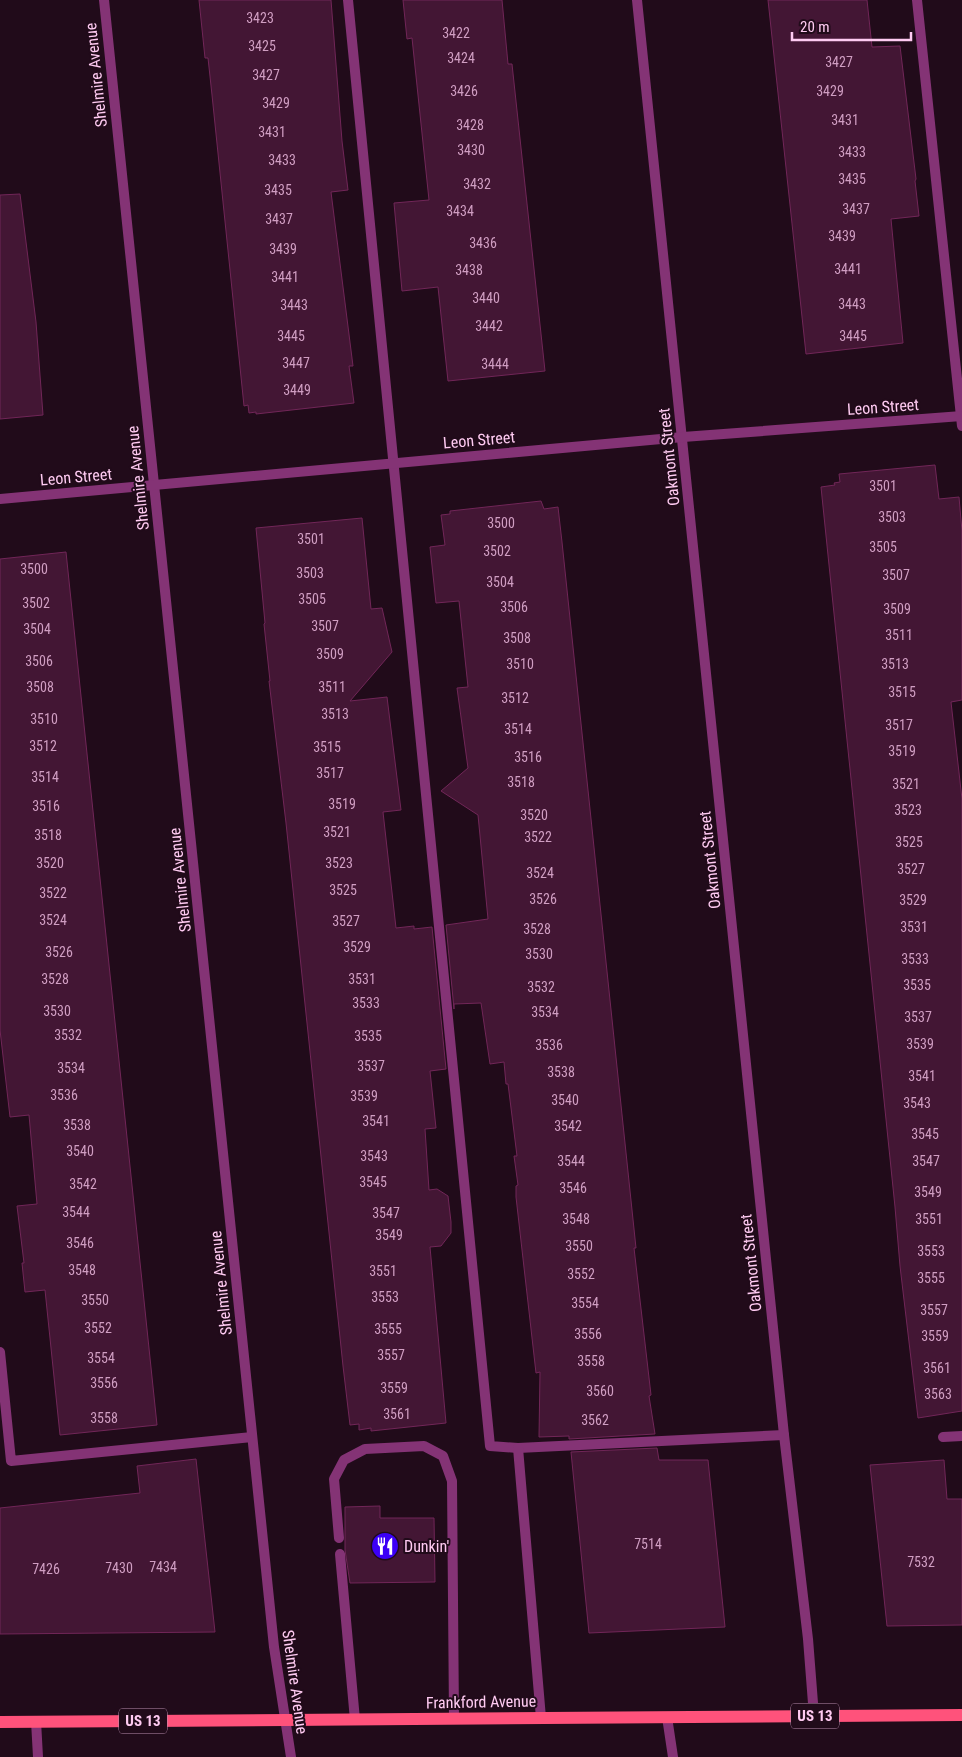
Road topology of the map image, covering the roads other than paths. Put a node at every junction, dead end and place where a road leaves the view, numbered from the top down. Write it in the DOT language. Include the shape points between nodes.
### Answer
graph roads {
  1 [pos="104,0"];
  2 [pos="348,0"];
  3 [pos="637,0"];
  4 [pos="917,0"];
  5 [pos="962,420"];
  6 [pos="683,437"];
  7 [pos="393,463"];
  8 [pos="154,484"];
  9 [pos="0,499"];
  10 [pos="0,1352"];
  11 [pos="784,1435"];
  12 [pos="252,1436"];
  13 [pos="962,1436"];
  14 [pos="942,1437"];
  15 [pos="518,1448"];
  16 [pos="339,1538"];
  17 [pos="340,1554"];
  18 [pos="962,1715"];
  19 [pos="814,1716"];
  20 [pos="454,1718"];
  21 [pos="541,1718"];
  22 [pos="667,1718"];
  23 [pos="286,1720"];
  24 [pos="355,1720"];
  25 [pos="36,1721"];
  26 [pos="0,1722"];
  27 [pos="38,1757"];
  28 [pos="292,1757"];
  29 [pos="673,1757"];
  1 -- 8 [label="street, Shelmire Avenue"];
  2 -- 7 [label="street"];
  3 -- 6 [label="street, Oakmont Street"];
  4 -- 5 [label="street"];
  5 -- 6 [label="street, Leon Street"];
  6 -- 7 [label="street, Leon Street"];
  6 -- 11 [label="street, Oakmont Street"];
  7 -- 8 [label="street, Leon Street"];
  7 -- 15 [label="street" via="490,1446"];
  8 -- 9 [label="street, Leon Street"];
  8 -- 12 [label="street, Shelmire Avenue"];
  10 -- 12 [label="street" via="11,1460"];
  11 -- 15 [label="street"];
  11 -- 19 [label="street, Oakmont Street"];
  12 -- 23 [label="street, Shelmire Avenue" via="274,1647"];
  13 -- 14 [label="street"];
  15 -- 21 [label="street"];
  16 -- 20 [label="street" via="334,1479 344,1460 365,1449 424,1446 443,1456 452,1481"];
  17 -- 24 [label="street"];
  18 -- 19 [label="main road, Frankford Avenue / US 13"];
  19 -- 22 [label="main road, Frankford Avenue / US 13"];
  20 -- 21 [label="main road, Frankford Avenue / US 13"];
  20 -- 24 [label="main road, Frankford Avenue / US 13"];
  21 -- 22 [label="main road, Frankford Avenue / US 13"];
  22 -- 29 [label="street"];
  23 -- 24 [label="main road, Frankford Avenue / US 13"];
  23 -- 25 [label="main road, Frankford Avenue / US 13"];
  23 -- 28 [label="street, Shelmire Avenue"];
  25 -- 26 [label="main road, Frankford Avenue / US 13"];
  25 -- 27 [label="street"];
}
